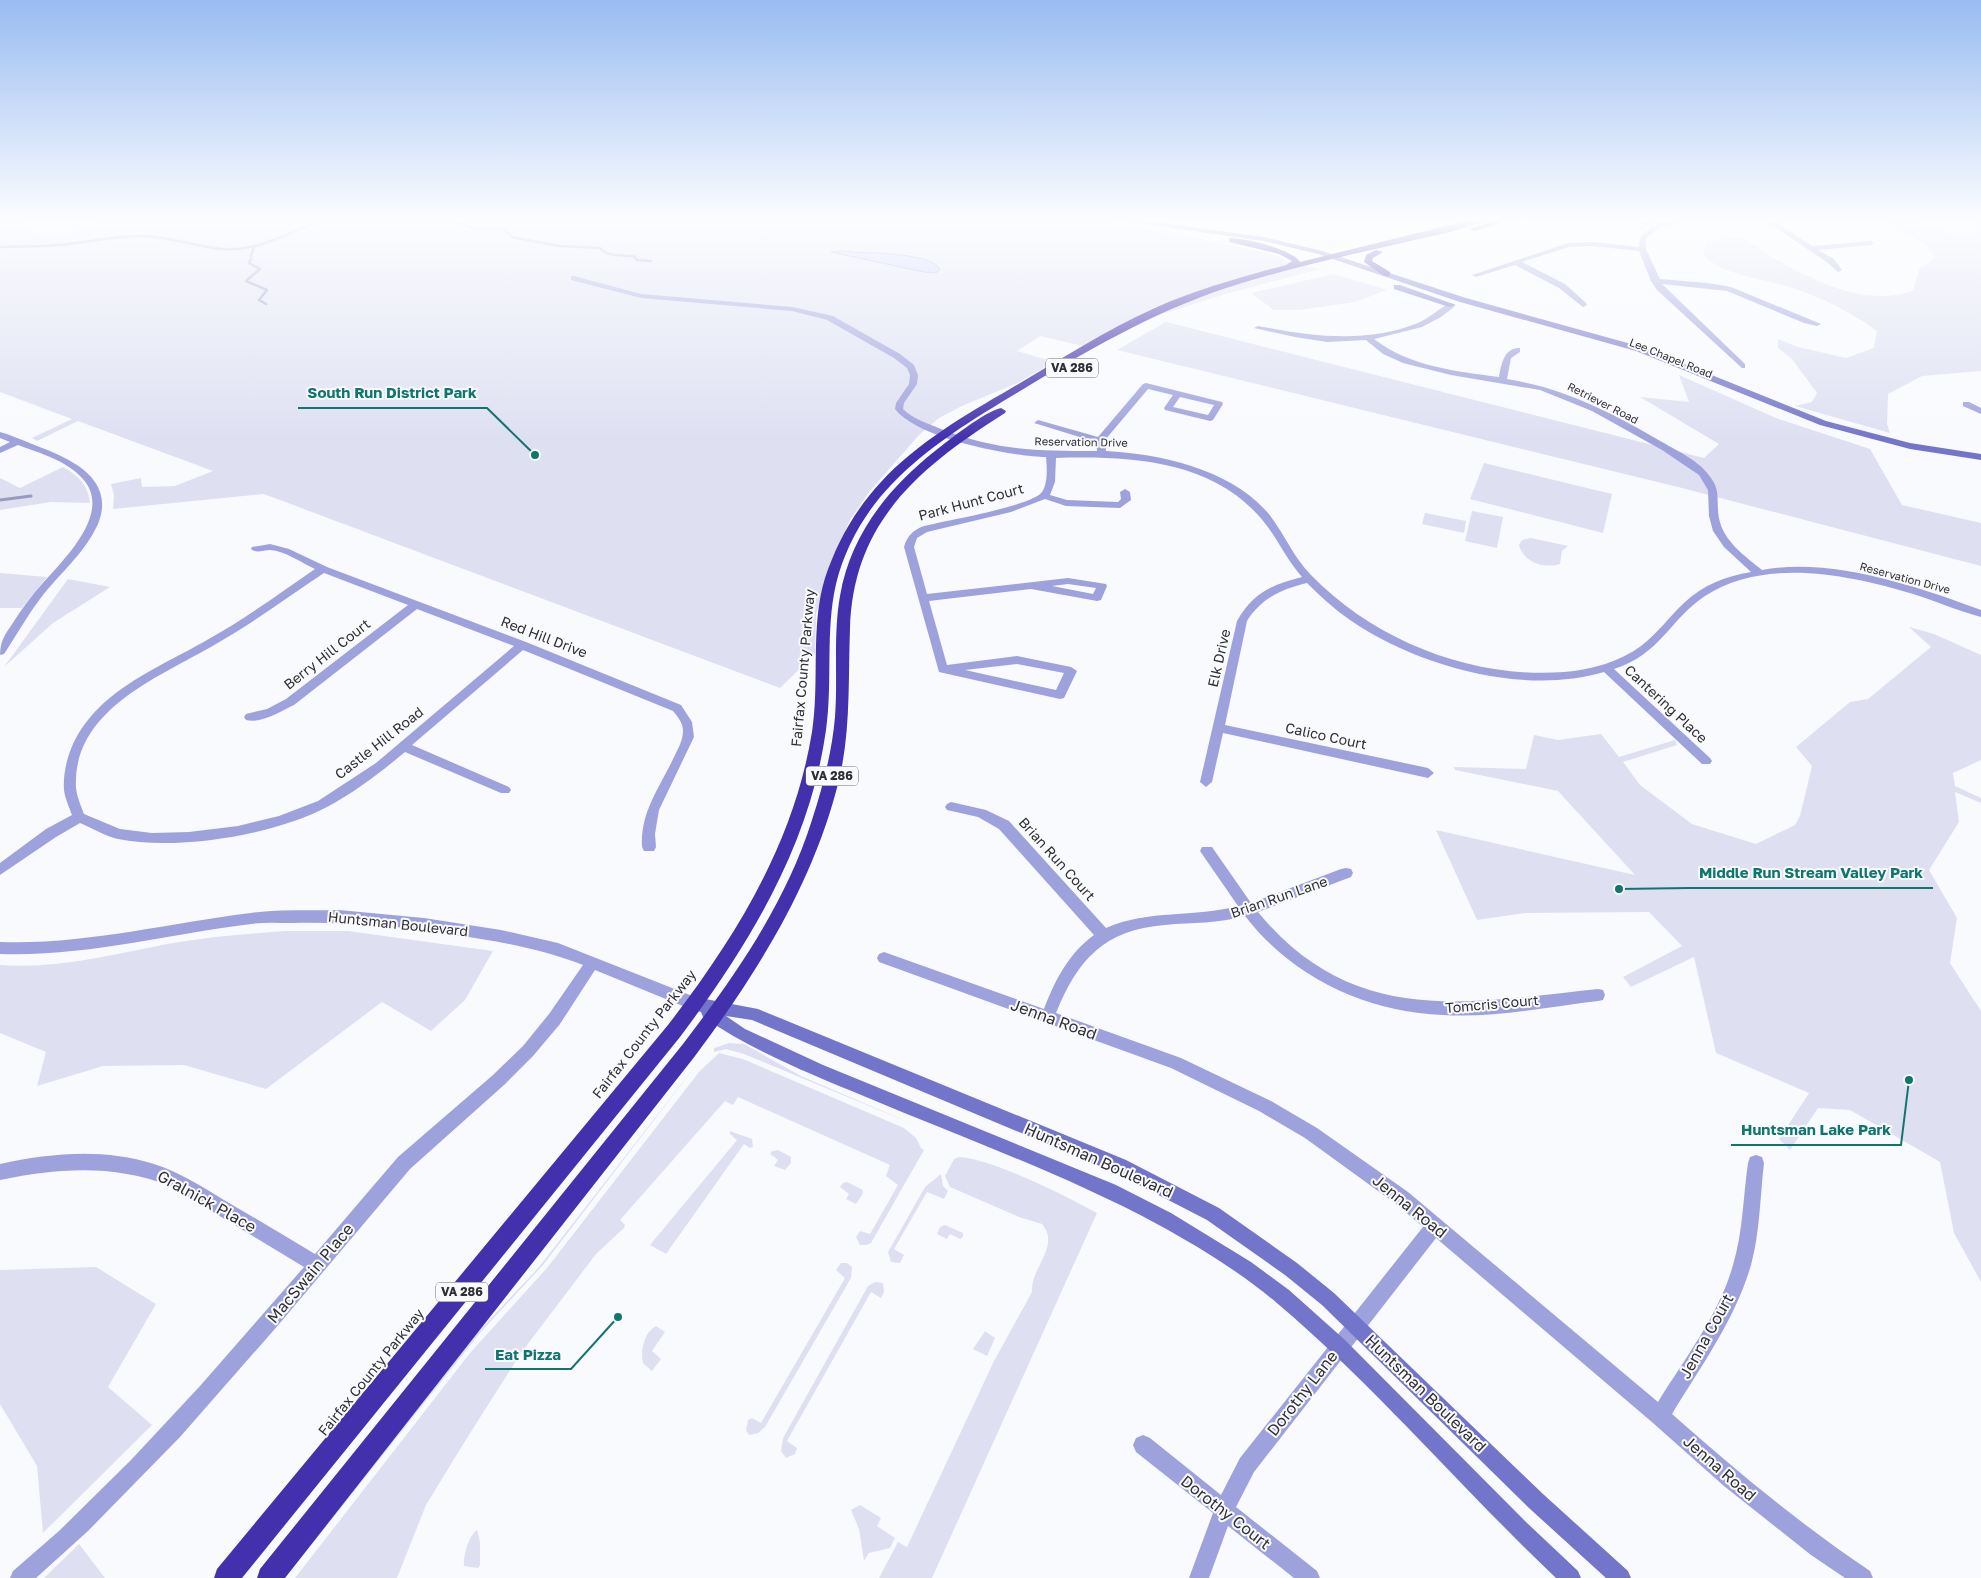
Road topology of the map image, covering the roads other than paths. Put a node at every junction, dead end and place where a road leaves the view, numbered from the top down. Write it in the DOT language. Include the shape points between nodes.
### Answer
graph roads {
  1 [pos="628,293"];
  2 [pos="1201,293"];
  3 [pos="1226,293"];
  4 [pos="1418,293"];
  5 [pos="1441,293"];
  6 [pos="1569,293"];
  7 [pos="1665,293"];
  8 [pos="1739,293"];
  9 [pos="1450,305"];
  10 [pos="1583,305"];
  11 [pos="1817,324"];
  12 [pos="1258,328"];
  13 [pos="1370,340"];
  14 [pos="1517,350"];
  15 [pos="1684,366"];
  16 [pos="1742,366"];
  17 [pos="1675,370"];
  18 [pos="1503,380"];
  19 [pos="1178,394"];
  20 [pos="1966,404"];
  21 [pos="1981,411"];
  22 [pos="1038,424"];
  23 [pos="0,435"];
  24 [pos="951,436"];
  25 [pos="1100,440"];
  26 [pos="17,442"];
  27 [pos="0,450"];
  28 [pos="1102,454"];
  29 [pos="1052,455"];
  30 [pos="1981,457"];
  31 [pos="1981,466"];
  32 [pos="1125,492"];
  33 [pos="1044,496"];
  34 [pos="256,549"];
  35 [pos="323,568"];
  36 [pos="1759,573"];
  37 [pos="1308,579"];
  38 [pos="1031,586"];
  39 [pos="923,598"];
  40 [pos="417,604"];
  41 [pos="1981,614"];
  42 [pos="522,645"];
  43 [pos="0,651"];
  44 [pos="1606,668"];
  45 [pos="943,669"];
  46 [pos="250,717"];
  47 [pos="1218,728"];
  48 [pos="403,746"];
  49 [pos="1706,761"];
  50 [pos="1428,773"];
  51 [pos="1206,782"];
  52 [pos="505,790"];
  53 [pos="951,807"];
  54 [pos="79,817"];
  55 [pos="648,848"];
  56 [pos="1207,850"];
  57 [pos="0,870"];
  58 [pos="1346,873"];
  59 [pos="1249,909"];
  60 [pos="1103,935"];
  61 [pos="0,948"];
  62 [pos="884,958"];
  63 [pos="593,962"];
  64 [pos="1598,995"];
  65 [pos="695,1004"];
  66 [pos="718,1012"];
  67 [pos="1048,1016"];
  68 [pos="1756,1163"];
  69 [pos="0,1172"];
  70 [pos="1435,1225"];
  71 [pos="317,1265"];
  72 [pos="1356,1325"];
  73 [pos="1338,1346"];
  74 [pos="1660,1416"];
  75 [pos="1143,1445"];
  76 [pos="1224,1510"];
  77 [pos="20,1578"];
  78 [pos="226,1578"];
  79 [pos="269,1578"];
  80 [pos="1199,1578"];
  81 [pos="1310,1578"];
  82 [pos="1571,1578"];
  83 [pos="1621,1578"];
  84 [pos="1863,1578"];
  1 -- 24 [label="street, Reservation Drive" via="792,309 830,318 906,362 914,379 899,409 910,419"];
  2 -- 24 [label="highway, Fairfax County Parkway / VA 286" via="1135,320"];
  3 -- 24 [label="highway, Fairfax County Parkway / VA 286" via="1156,319"];
  4 -- 9 [label="main road, Lee Chapel Road"];
  5 -- 15 [label="main road, Lee Chapel Road" via="1620,343"];
  6 -- 10 [label="street"];
  7 -- 16 [label="street"];
  8 -- 11 [label="street" via="1795,318"];
  9 -- 13 [label="street" via="1427,323"];
  9 -- 17 [label="main road, Lee Chapel Road" via="1603,344"];
  12 -- 13 [label="street" via="1330,341"];
  13 -- 18 [label="street, Retriever Road" via="1382,350 1408,362"];
  14 -- 18 [label="street" via="1506,357"];
  15 -- 17 [label="main road"];
  15 -- 30 [label="main road, Lee Chapel Road" via="1823,423 1903,444"];
  17 -- 31 [label="main road, Lee Chapel Road" via="1832,434"];
  18 -- 36 [label="street, Retriever Road" via="1543,388 1576,400 1690,463 1712,488 1713,515 1720,533 1730,547"];
  19 -- 19 [label="street" via="1186,396 1219,404 1210,418 1168,408"];
  19 -- 25 [label="street" via="1146,386"];
  20 -- 21 [label="street"];
  22 -- 25 [label="street"];
  23 -- 26 [label="street"];
  24 -- 29 [label="street, Reservation Drive" via="1000,450"];
  24 -- 65 [label="highway, Fairfax County Parkway / VA 286" via="908,461 881,487 843,546 828,596 820,725 814,763 801,808 782,860 759,905"];
  24 -- 66 [label="highway, Fairfax County Parkway / VA 286" via="900,487 878,515 858,552 845,600 842,718 826,801 790,894"];
  25 -- 28 [label="street"];
  26 -- 27 [label="street"];
  26 -- 43 [label="street" via="70,464 88,477 98,501 89,533 36,598"];
  28 -- 29 [label="street, Reservation Drive"];
  28 -- 37 [label="street, Reservation Drive" via="1163,462 1197,472 1229,487 1263,514"];
  29 -- 33 [label="street, Park Hunt Court" via="1050,480"];
  32 -- 33 [label="street" via="1126,500 1120,505 1066,503"];
  33 -- 39 [label="street, Park Hunt Court" via="1026,504 917,532 909,547"];
  34 -- 35 [label="street, Red Hill Drive" via="270,547 285,551"];
  35 -- 40 [label="street, Red Hill Drive"];
  35 -- 54 [label="street" via="224,634 139,681 93,720 78,744 72,763 70,790"];
  36 -- 41 [label="street, Reservation Drive" via="1804,572 1864,579 1910,590"];
  36 -- 44 [label="street, Reservation Drive" via="1704,592 1643,650"];
  37 -- 44 [label="street, Reservation Drive" via="1332,601 1365,623 1404,645 1446,661 1528,676 1569,675"];
  37 -- 47 [label="street, Elk Drive" via="1269,591 1247,611"];
  38 -- 38 [label="street" via="1097,598 1102,586 1068,581"];
  38 -- 39 [label="street"];
  39 -- 45 [label="street, Park Hunt Court"];
  40 -- 42 [label="street, Red Hill Drive"];
  40 -- 46 [label="street, Berry Hill Court" via="290,702"];
  42 -- 48 [label="street, Castle Hill Road"];
  42 -- 55 [label="street, Red Hill Drive" via="663,700 677,708 685,718 690,731 687,743 648,819"];
  44 -- 49 [label="street, Cantering Place"];
  45 -- 45 [label="street" via="1017,660 1071,672 1060,694"];
  47 -- 50 [label="street, Calico Court"];
  47 -- 51 [label="street, Elk Drive"];
  48 -- 52 [label="street"];
  48 -- 54 [label="street, Castle Hill Road" via="380,766 322,804 282,820 238,830 152,838 118,834"];
  53 -- 60 [label="street, Brian Run Court" via="981,813 1004,825"];
  54 -- 57 [label="street"];
  56 -- 59 [label="street, Tomcris Court"];
  58 -- 59 [label="street, Brian Run Lane"];
  59 -- 60 [label="street, Brian Run Lane" via="1206,919 1147,921"];
  59 -- 64 [label="street, Tomcris Court" via="1279,944 1307,966 1343,985 1390,1002 1458,1009"];
  60 -- 67 [label="street, Brian Run Lane" via="1068,971"];
  61 -- 63 [label="street, Huntsman Boulevard" via="71,945 253,918 339,916 424,924 500,936 558,949"];
  62 -- 67 [label="street, Jenna Road"];
  63 -- 65 [label="street, Huntsman Boulevard"];
  63 -- 71 [label="street, MacSwain Place" via="527,1051 488,1090 432,1134"];
  65 -- 66 [label="main road, Huntsman Boulevard"];
  65 -- 78 [label="highway, Fairfax County Parkway / VA 286"];
  66 -- 72 [label="main road, Huntsman Boulevard" via="753,1014 1120,1166 1213,1214 1306,1281"];
  66 -- 73 [label="main road, Huntsman Boulevard" via="740,1034 818,1070 1110,1191 1166,1219 1245,1268"];
  66 -- 79 [label="highway, Fairfax County Parkway / VA 286"];
  67 -- 70 [label="street, Jenna Road" via="1176,1063 1265,1106 1361,1167"];
  68 -- 74 [label="street, Jenna Court" via="1750,1229 1741,1267 1725,1308"];
  69 -- 71 [label="street, Gralnick Place" via="71,1161 102,1161 157,1172"];
  70 -- 72 [label="street, Dorothy Lane"];
  70 -- 74 [label="street, Jenna Road"];
  71 -- 77 [label="street, MacSwain Place" via="185,1419 96,1510"];
  72 -- 73 [label="street, Dorothy Lane"];
  72 -- 83 [label="main road, Huntsman Boulevard" via="1536,1501"];
  73 -- 76 [label="street, Dorothy Lane" via="1247,1464"];
  73 -- 82 [label="main road, Huntsman Boulevard"];
  74 -- 84 [label="street, Jenna Road" via="1783,1521"];
  75 -- 76 [label="street, Dorothy Court"];
  76 -- 80 [label="street, Dorothy Lane"];
  76 -- 81 [label="street, Dorothy Court"];
}
